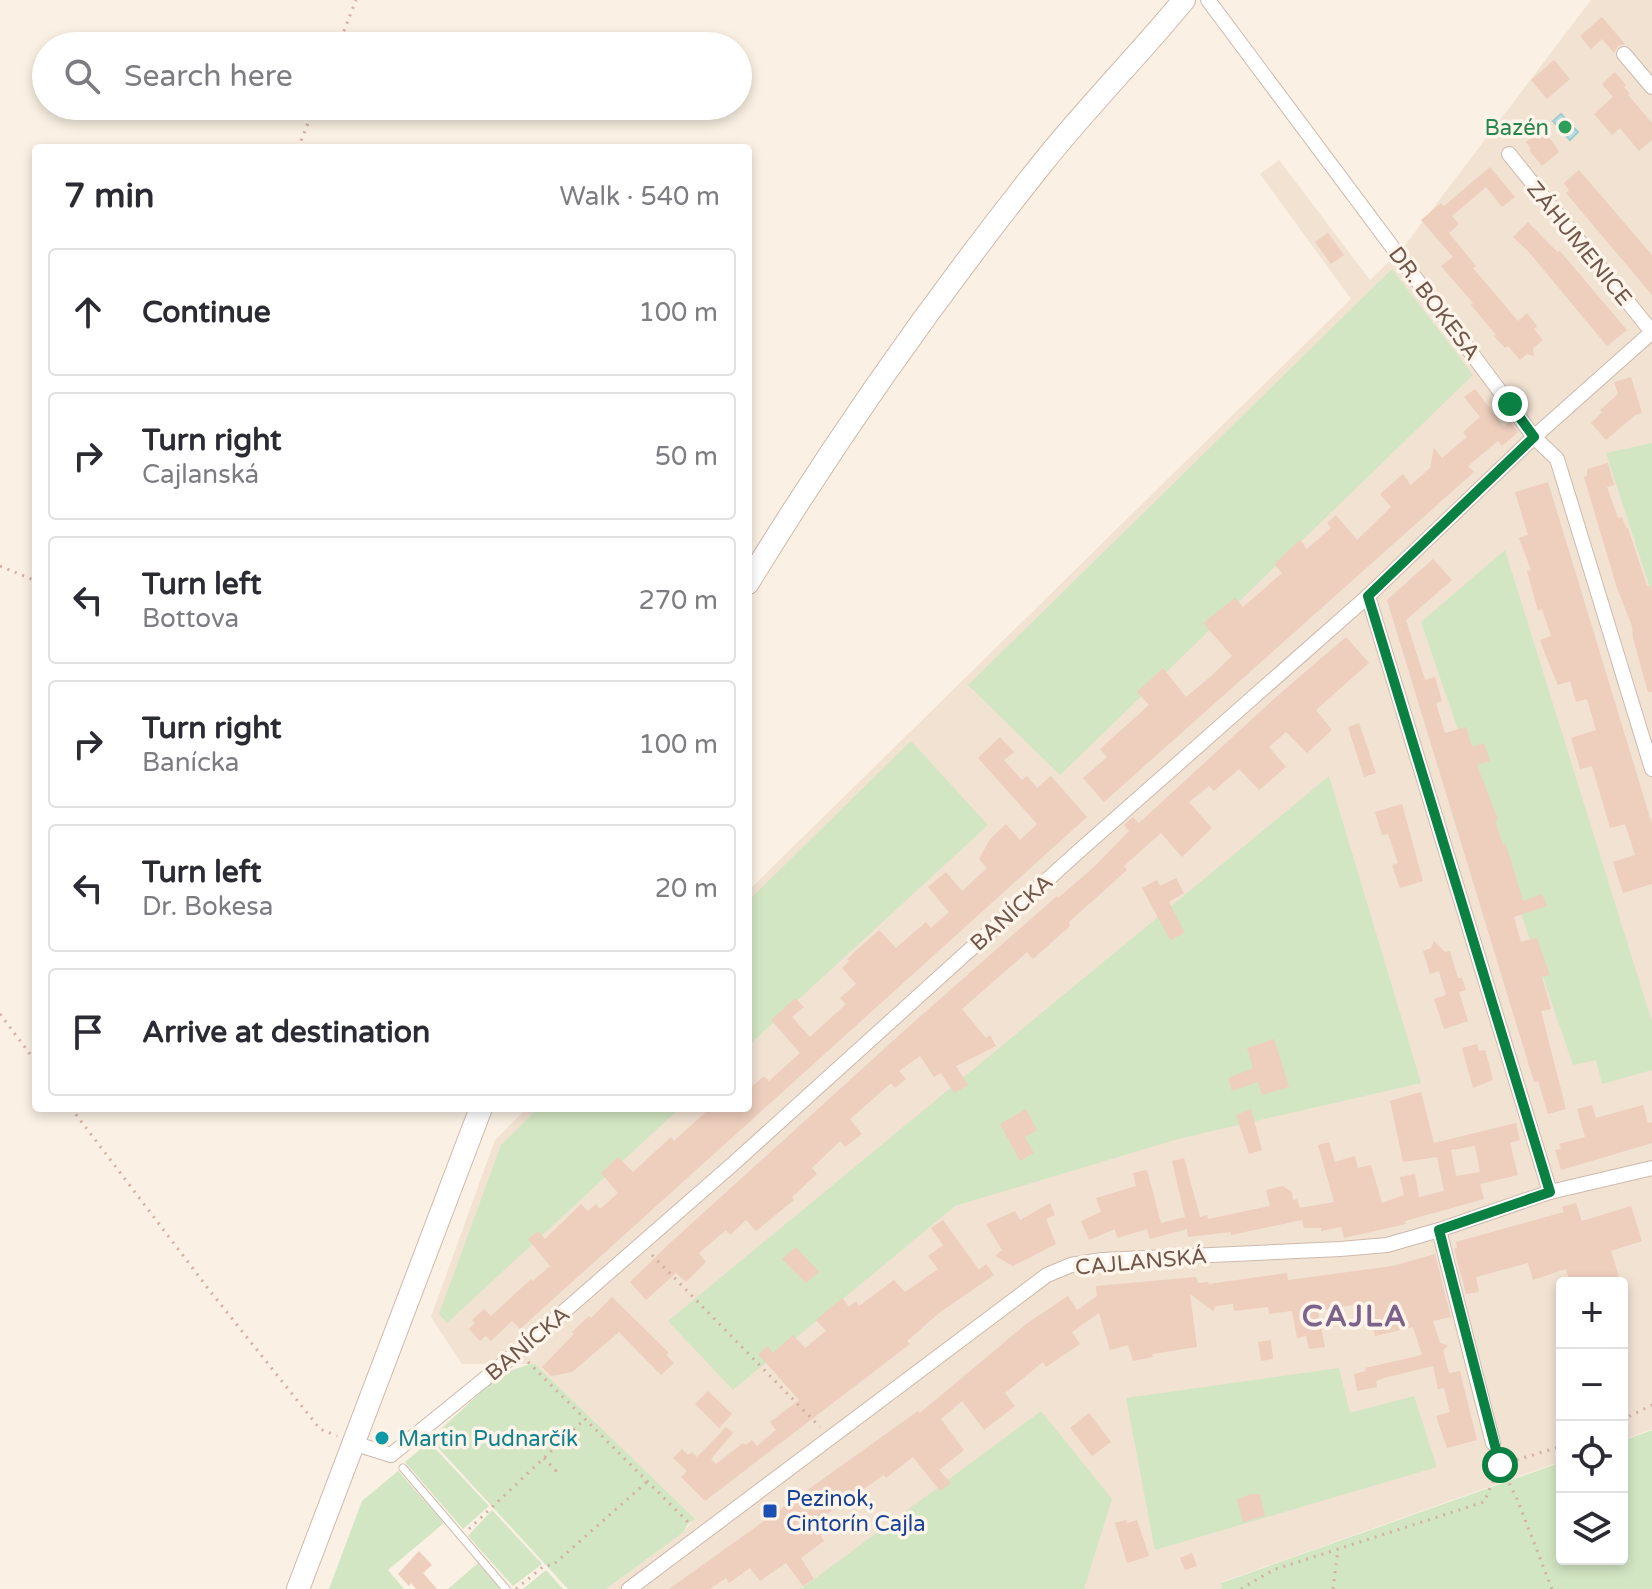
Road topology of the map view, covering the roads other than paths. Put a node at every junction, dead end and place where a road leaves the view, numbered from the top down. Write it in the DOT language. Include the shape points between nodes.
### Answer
graph roads {
  1 [pos="1184,0"];
  2 [pos="1208,0"];
  3 [pos="1624,54"];
  4 [pos="1652,87"];
  5 [pos="1509,154"];
  6 [pos="1652,332"];
  7 [pos="1534,437"];
  8 [pos="752,577"];
  9 [pos="1368,596"];
  10 [pos="1652,769"];
  11 [pos="479,1112"];
  12 [pos="1652,1168"];
  13 [pos="1550,1192"];
  14 [pos="1439,1230"];
  15 [pos="353,1443"];
  16 [pos="1493,1443"];
  17 [pos="403,1468"];
  18 [pos="298,1589"];
  19 [pos="506,1589"];
  20 [pos="629,1589"];
  1 -- 8 [label="main road" via="1043,162 957,272 827,457"];
  2 -- 7 [label="street, DR. BOKESA"];
  3 -- 4 [label="street"];
  5 -- 6 [label="street, ZÁHUMENICE"];
  6 -- 7 [label="street, BANÍCKA"];
  7 -- 9 [label="street, BANÍCKA"];
  7 -- 10 [label="street, DR. BOKESA" via="1557,459"];
  9 -- 13 [label="street"];
  9 -- 15 [label="street, BANÍCKA" via="513,1356 391,1455"];
  11 -- 15 [label="main road"];
  12 -- 13 [label="street, CAJLANSKÁ"];
  13 -- 14 [label="street, CAJLANSKÁ"];
  14 -- 16 [label="street"];
  14 -- 20 [label="street, CAJLANSKÁ" via="1387,1245 1102,1260 1047,1275"];
  15 -- 18 [label="main road"];
  17 -- 19 [label="lane"];
}
